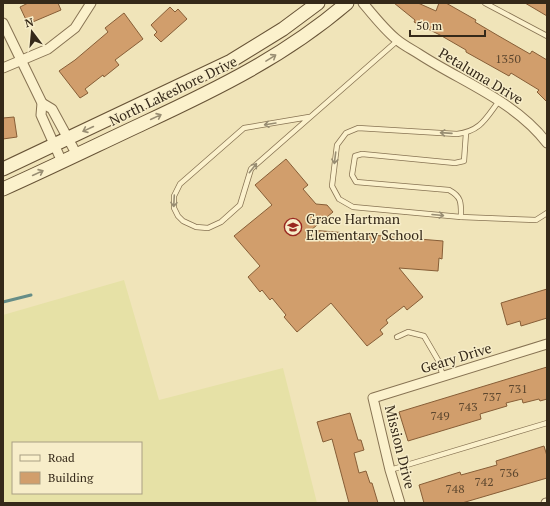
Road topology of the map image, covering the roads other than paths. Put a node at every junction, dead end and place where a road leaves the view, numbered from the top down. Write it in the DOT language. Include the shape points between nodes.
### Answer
graph roads {
  1 [pos="91,3"];
  2 [pos="318,3"];
  3 [pos="347,3"];
  4 [pos="363,3"];
  5 [pos="485,3"];
  6 [pos="3,23"];
  7 [pos="547,36"];
  8 [pos="397,40"];
  9 [pos="21,61"];
  10 [pos="3,68"];
  11 [pos="499,101"];
  12 [pos="42,103"];
  13 [pos="309,117"];
  14 [pos="466,133"];
  15 [pos="69,138"];
  16 [pos="547,143"];
  17 [pos="54,145"];
  18 [pos="78,155"];
  19 [pos="62,162"];
  20 [pos="3,169"];
  21 [pos="3,189"];
  22 [pos="547,213"];
  23 [pos="461,217"];
  24 [pos="397,337"];
  25 [pos="547,344"];
  26 [pos="443,376"];
  27 [pos="373,398"];
  28 [pos="547,423"];
  29 [pos="390,470"];
  30 [pos="400,503"];
  1 -- 9 [label="street" via="75,28 48,49"];
  2 -- 15 [label="main road, North Lakeshore Drive, one-way" via="283,29 231,61"];
  18 -- 3 [label="main road, North Lakeshore Drive, one-way" via="249,71 291,46"];
  4 -- 8 [label="street, Petaluma Drive"];
  5 -- 7 [label="lane"];
  6 -- 9 [label="street"];
  8 -- 11 [label="street, Petaluma Drive"];
  8 -- 13 [label="lane"];
  9 -- 10 [label="street"];
  9 -- 12 [label="street"];
  11 -- 14 [label="lane" via="479,127"];
  11 -- 16 [label="street, Petaluma Drive" via="523,117"];
  12 -- 15 [label="street" via="52,109"];
  12 -- 17 [label="street" via="40,115"];
  13 -- 13 [label="lane, one-way" via="244,128 180,184 174,196 174,208 178,216 196,227 208,228 221,222 240,205 251,169"];
  14 -- 23 [label="lane" via="464,161 455,163 362,154 355,156 352,175 356,182 449,190 456,194 461,202"];
  14 -- 23 [label="lane, one-way" via="358,128 346,133 337,145 332,186 339,199 353,207"];
  15 -- 17 [label="main road, North Lakeshore Drive"];
  15 -- 18 [label="street"];
  17 -- 19 [label="street"];
  17 -- 20 [label="main road, North Lakeshore Drive"];
  18 -- 19 [label="main road, North Lakeshore Drive"];
  21 -- 19 [label="main road, North Lakeshore Drive, one-way"];
  22 -- 23 [label="lane" via="536,220"];
  24 -- 26 [label="lane" via="408,332 424,336 438,360"];
  25 -- 26 [label="street, Geary Drive"];
  26 -- 27 [label="street, Geary Drive"];
  27 -- 29 [label="street, Mission Drive"];
  28 -- 29 [label="lane"];
  29 -- 30 [label="street, Mission Drive"];
}
